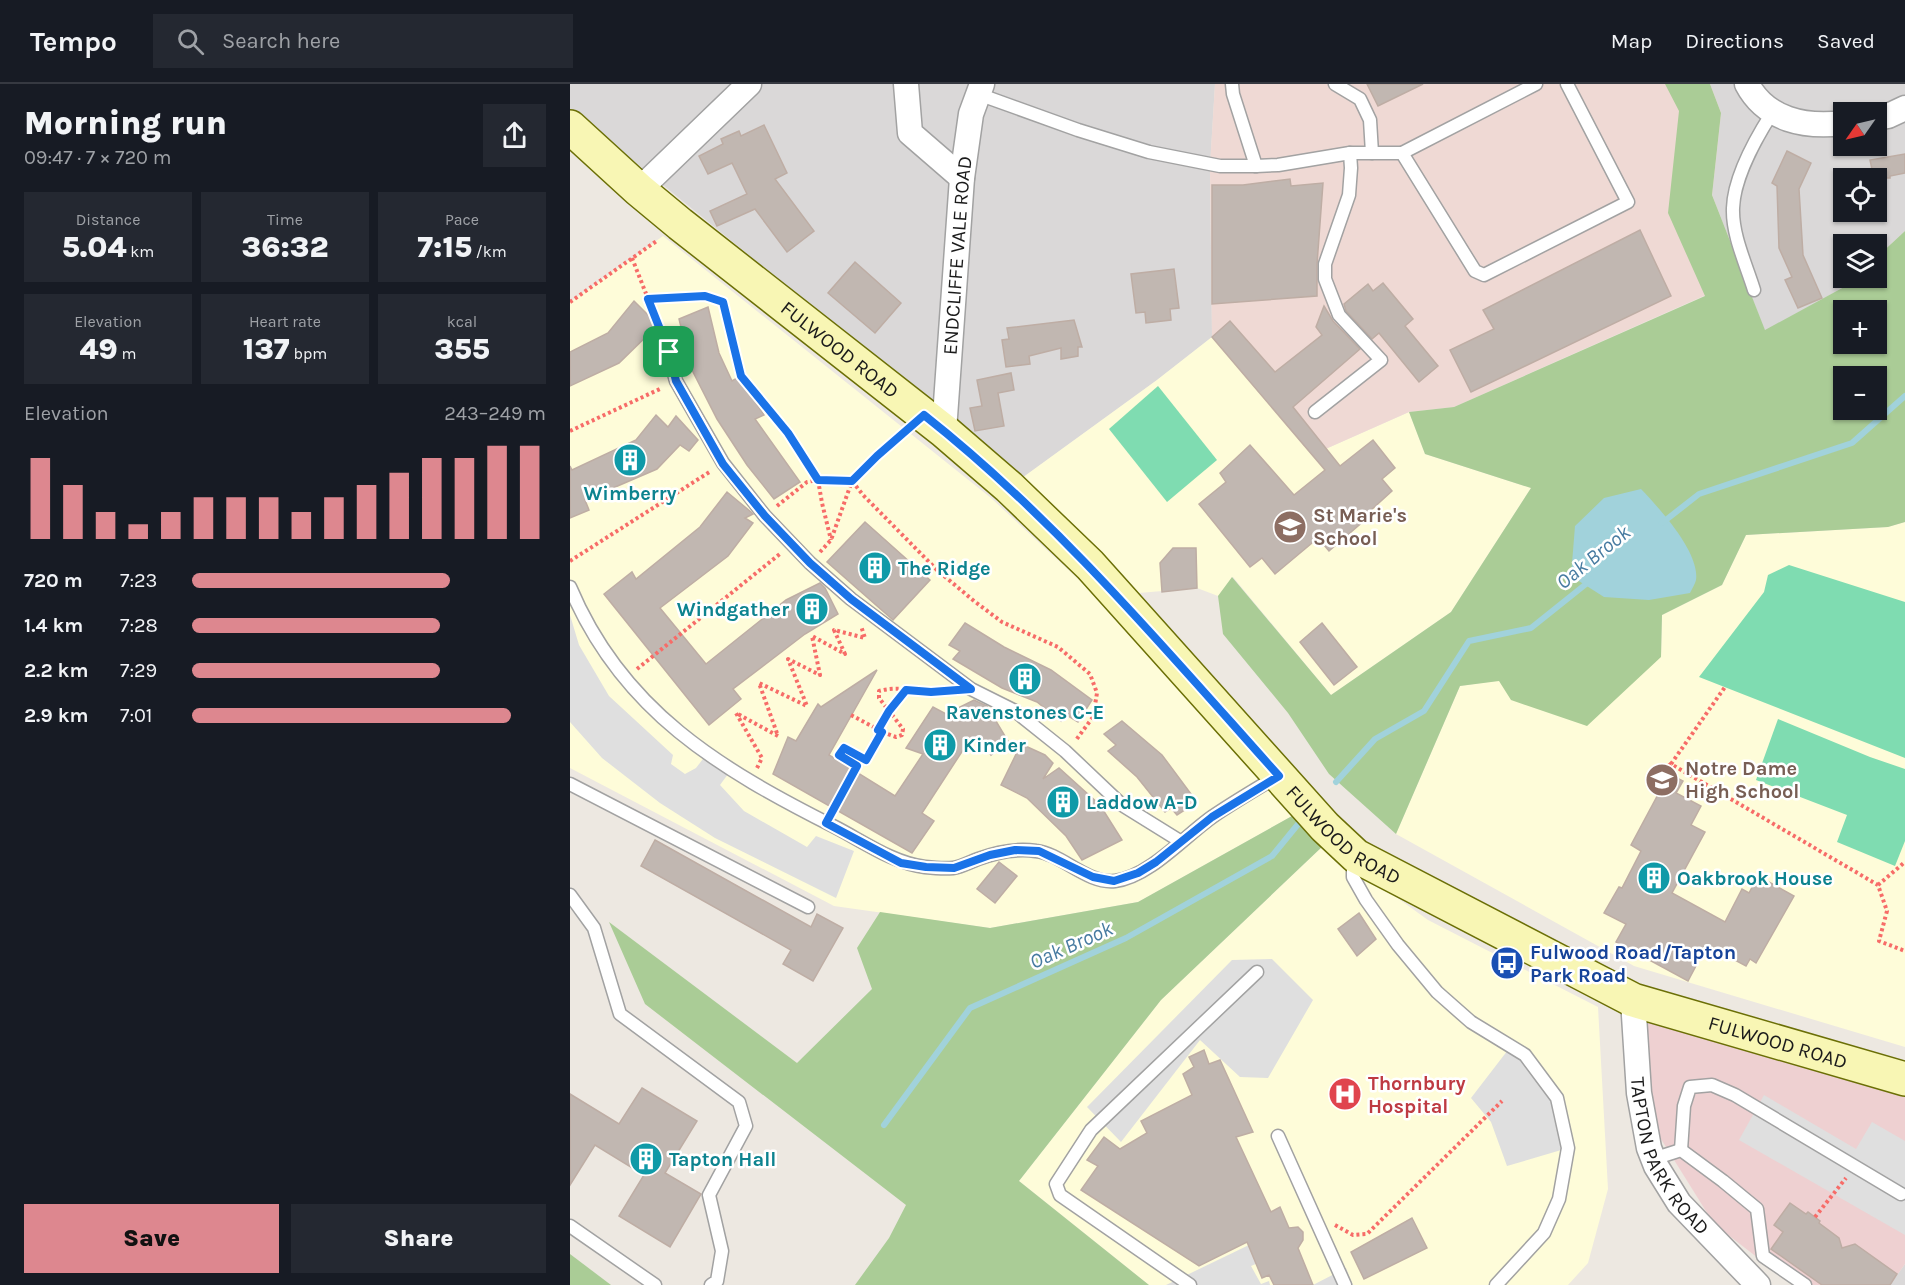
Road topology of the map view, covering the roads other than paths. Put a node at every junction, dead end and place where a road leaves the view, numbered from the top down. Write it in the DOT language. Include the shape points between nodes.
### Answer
graph roads {
  1 [pos="749,84"];
  2 [pos="906,84"];
  3 [pos="1232,84"];
  4 [pos="1335,84"];
  5 [pos="1536,84"];
  6 [pos="1567,84"];
  7 [pos="1747,84"];
  8 [pos="980,89"];
  9 [pos="1905,108"];
  10 [pos="1772,113"];
  11 [pos="1887,117"];
  12 [pos="1833,124"];
  13 [pos="570,127"];
  14 [pos="1350,153"];
  15 [pos="1371,153"];
  16 [pos="1402,153"];
  17 [pos="1256,166"];
  18 [pos="962,178"];
  19 [pos="639,190"];
  20 [pos="1754,290"];
  21 [pos="669,352"];
  22 [pos="1315,412"];
  23 [pos="934,423"];
  24 [pos="570,587"];
  25 [pos="1279,776"];
  26 [pos="570,784"];
  27 [pos="1179,842"];
  28 [pos="1356,856"];
  29 [pos="570,896"];
  30 [pos="808,907"];
  31 [pos="1257,972"];
  32 [pos="1633,1000"];
  33 [pos="1905,1079"];
  34 [pos="1278,1136"];
  35 [pos="1681,1150"];
  36 [pos="1653,1159"];
  37 [pos="1901,1194"];
  38 [pos="570,1226"];
  39 [pos="655,1285"];
  40 [pos="711,1285"];
  41 [pos="1190,1285"];
  42 [pos="1345,1285"];
  43 [pos="1496,1285"];
  44 [pos="1758,1285"];
  45 [pos="1805,1285"];
  1 -- 19 [label="street"];
  2 -- 18 [label="street" via="910,133"];
  3 -- 17 [label="lane"];
  4 -- 15 [label="lane" via="1360,99 1370,120"];
  5 -- 16 [label="lane"];
  6 -- 16 [label="lane" via="1628,202 1484,275 1475,271"];
  7 -- 10 [label="street" via="1753,96"];
  8 -- 17 [label="lane" via="1078,130 1149,152 1220,166"];
  8 -- 18 [label="street, ENDCLIFFE VALE ROAD" via="971,114"];
  9 -- 11 [label="street"];
  10 -- 12 [label="street" via="1788,120"];
  10 -- 20 [label="lane" via="1737,184 1733,208 1735,230"];
  13 -- 19 [label="street, FULWOOD ROAD"];
  14 -- 15 [label="lane"];
  14 -- 17 [label="lane"];
  14 -- 22 [label="lane" via="1349,195 1325,264 1325,279 1339,315 1381,360"];
  15 -- 16 [label="lane"];
  18 -- 23 [label="street, ENDCLIFFE VALE ROAD"];
  19 -- 23 [label="street, FULWOOD ROAD"];
  21 -- 27 [label="lane" via="676,381 723,464 810,563 851,599 971,689 1015,711 1122,805"];
  23 -- 25 [label="street, FULWOOD ROAD" via="1009,487 1090,565"];
  24 -- 27 [label="lane" via="594,636 624,678 706,755 787,804 901,863 954,868 990,855 1039,851 1093,877 1114,881 1147,868"];
  25 -- 27 [label="lane"];
  25 -- 28 [label="street, FULWOOD ROAD"];
  26 -- 30 [label="lane"];
  28 -- 32 [label="street, FULWOOD ROAD"];
  28 -- 43 [label="lane" via="1353,877 1366,900 1437,992 1470,1022 1525,1055 1557,1098 1568,1148 1559,1199 1544,1233"];
  29 -- 40 [label="lane" via="594,928 620,1014 739,1102 746,1126 709,1194 722,1251 717,1281"];
  31 -- 41 [label="lane" via="1091,1130 1056,1184 1060,1195"];
  32 -- 33 [label="street, FULWOOD ROAD"];
  32 -- 36 [label="street, TAPTON PARK ROAD" via="1639,1093"];
  34 -- 42 [label="lane"];
  35 -- 36 [label="lane"];
  35 -- 37 [label="lane" via="1684,1106 1690,1087 1712,1085"];
  35 -- 45 [label="lane" via="1757,1209 1762,1256"];
  36 -- 44 [label="street, TAPTON PARK ROAD" via="1679,1203"];
  38 -- 39 [label="lane"];
}
